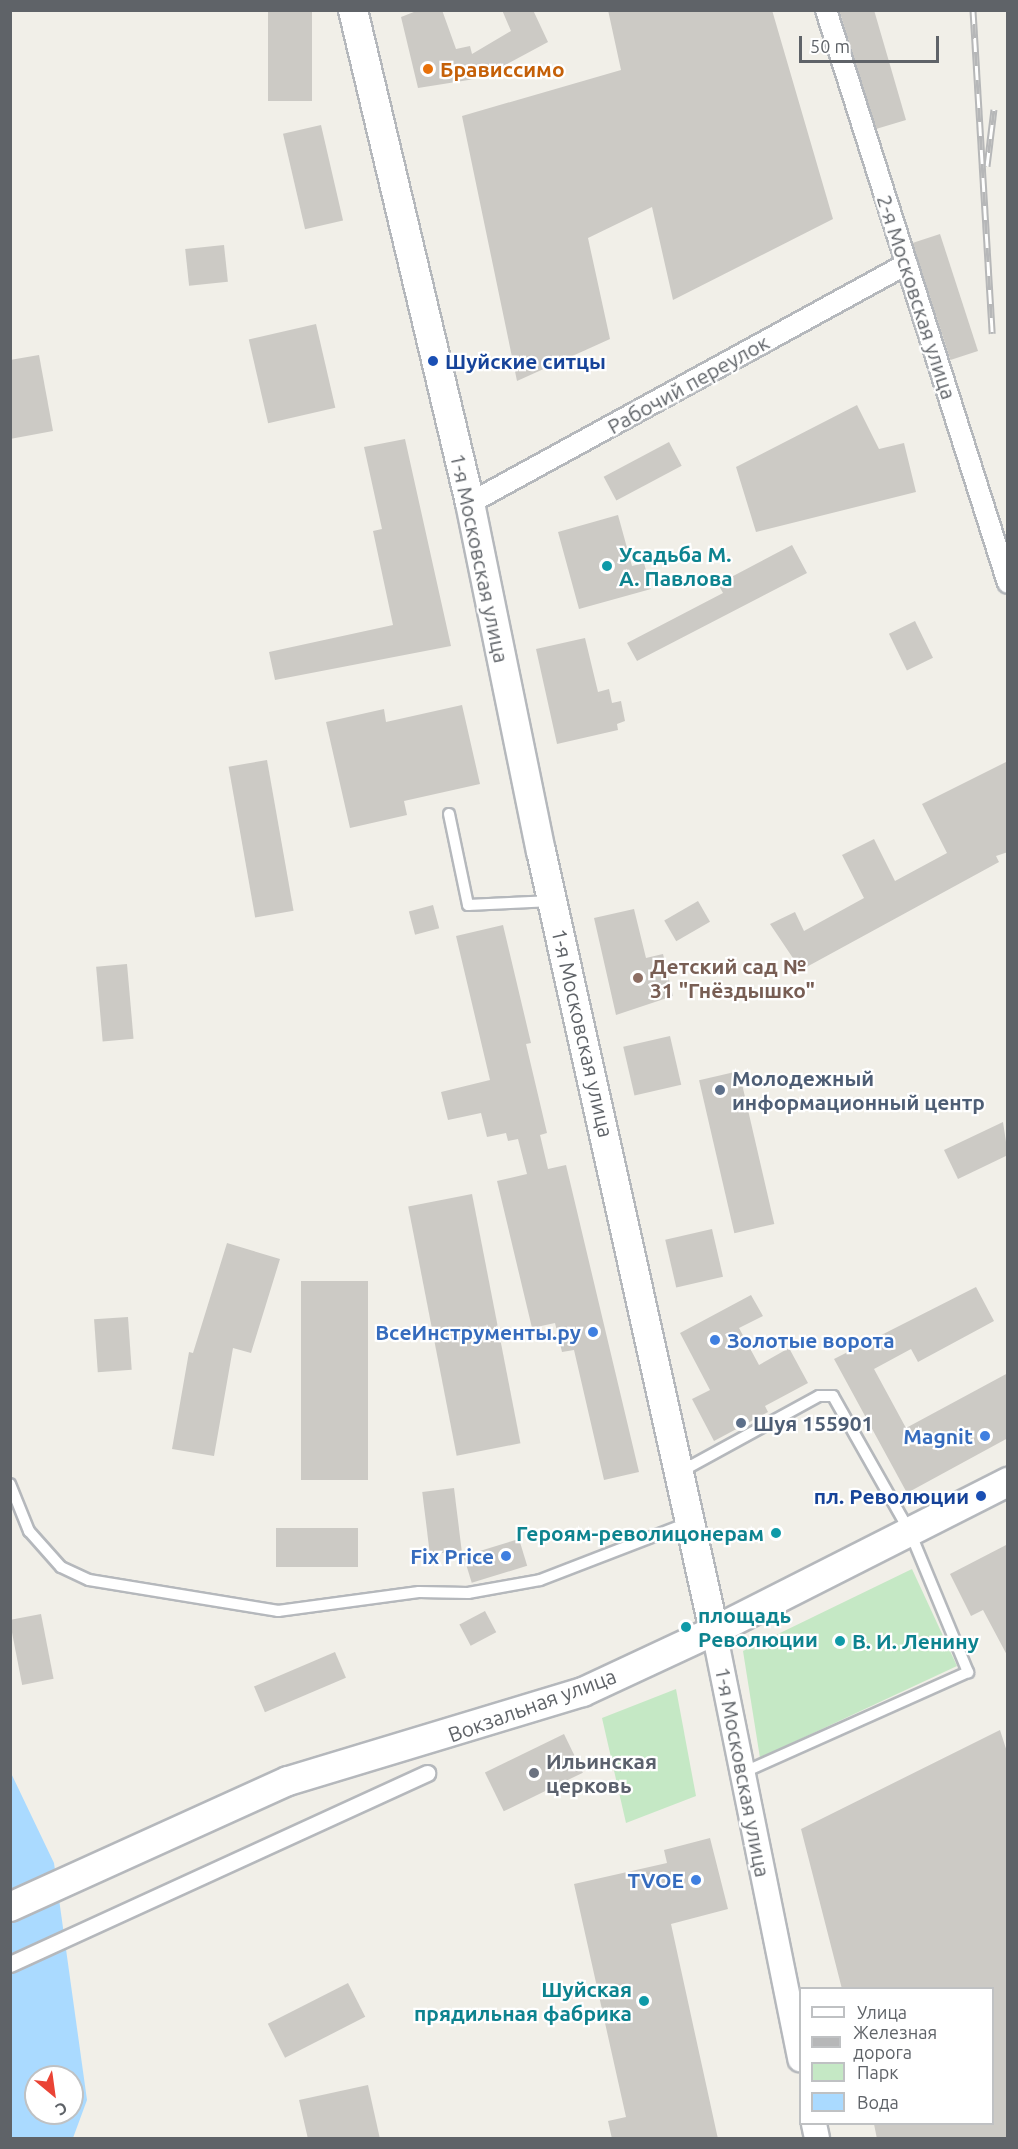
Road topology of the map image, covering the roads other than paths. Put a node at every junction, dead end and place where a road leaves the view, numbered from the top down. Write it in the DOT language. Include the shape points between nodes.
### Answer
graph roads {
  1 [pos="353,10"];
  2 [pos="826,10"];
  3 [pos="907,264"];
  4 [pos="470,503"];
  5 [pos="1008,583"];
  6 [pos="449,814"];
  7 [pos="552,901"];
  8 [pos="680,1472"];
  9 [pos="1008,1482"];
  10 [pos="10,1484"];
  11 [pos="691,1522"];
  12 [pos="910,1532"];
  13 [pos="714,1631"];
  14 [pos="427,1773"];
  15 [pos="742,1773"];
  16 [pos="10,1907"];
  17 [pos="10,1964"];
  18 [pos="799,2049"];
  1 -- 4 [label="main road, 1-я Московская улица"];
  2 -- 3 [label="street, 2-я Московская улица"];
  3 -- 4 [label="street, Рабочий переулок"];
  3 -- 5 [label="street, 2-я Московская улица"];
  4 -- 7 [label="main road, 1-я Московская улица"];
  6 -- 7 [label="lane" via="468,905"];
  7 -- 8 [label="main road, 1-я Московская улица"];
  8 -- 11 [label="main road, 1-я Московская улица"];
  8 -- 12 [label="lane" via="829,1395 840,1403"];
  9 -- 12 [label="main road, Вокзальная улица"];
  10 -- 11 [label="lane" via="29,1531 61,1568 89,1580 278,1611 418,1592 468,1593 540,1580"];
  11 -- 13 [label="main road, 1-я Московская улица"];
  12 -- 13 [label="main road, Вокзальная улица"];
  12 -- 15 [label="lane" via="968,1672"];
  13 -- 15 [label="street, 1-я Московская улица"];
  13 -- 16 [label="main road, Вокзальная улица" via="583,1692 288,1781"];
  14 -- 17 [label="street"];
  15 -- 18 [label="street, 1-я Московская улица"];
}
